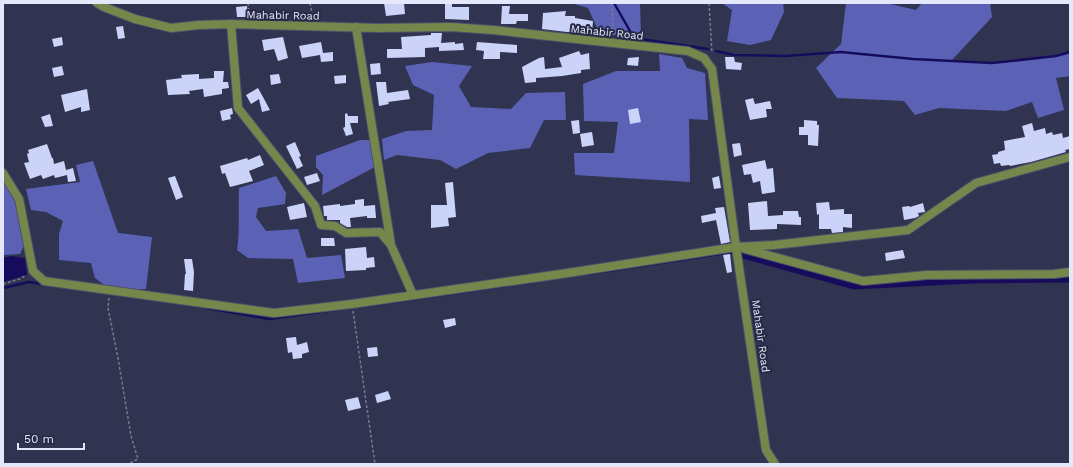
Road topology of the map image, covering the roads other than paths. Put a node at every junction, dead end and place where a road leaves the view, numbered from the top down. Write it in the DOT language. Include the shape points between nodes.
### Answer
graph roads {
  1 [pos="97,3"];
  2 [pos="231,24"];
  3 [pos="356,27"];
  4 [pos="1070,157"];
  5 [pos="3,173"];
  6 [pos="391,245"];
  7 [pos="736,247"];
  8 [pos="1070,272"];
  9 [pos="413,295"];
  10 [pos="775,464"];
  1 -- 2 [label="street, Mahabir Road" via="135,19 171,28"];
  2 -- 3 [label="street, Mahabir Road"];
  2 -- 6 [label="street" via="238,108 314,206 321,225 335,226 346,233 380,232"];
  3 -- 6 [label="street"];
  3 -- 7 [label="street, Mahabir Road" via="451,27 688,51 704,58 712,69"];
  4 -- 7 [label="street" via="976,183 908,230"];
  5 -- 9 [label="street" via="20,199 33,271 44,281 274,313"];
  6 -- 9 [label="street"];
  7 -- 8 [label="street" via="863,280 927,275"];
  7 -- 9 [label="street"];
  7 -- 10 [label="street, Mahabir Road" via="766,450"];
}
